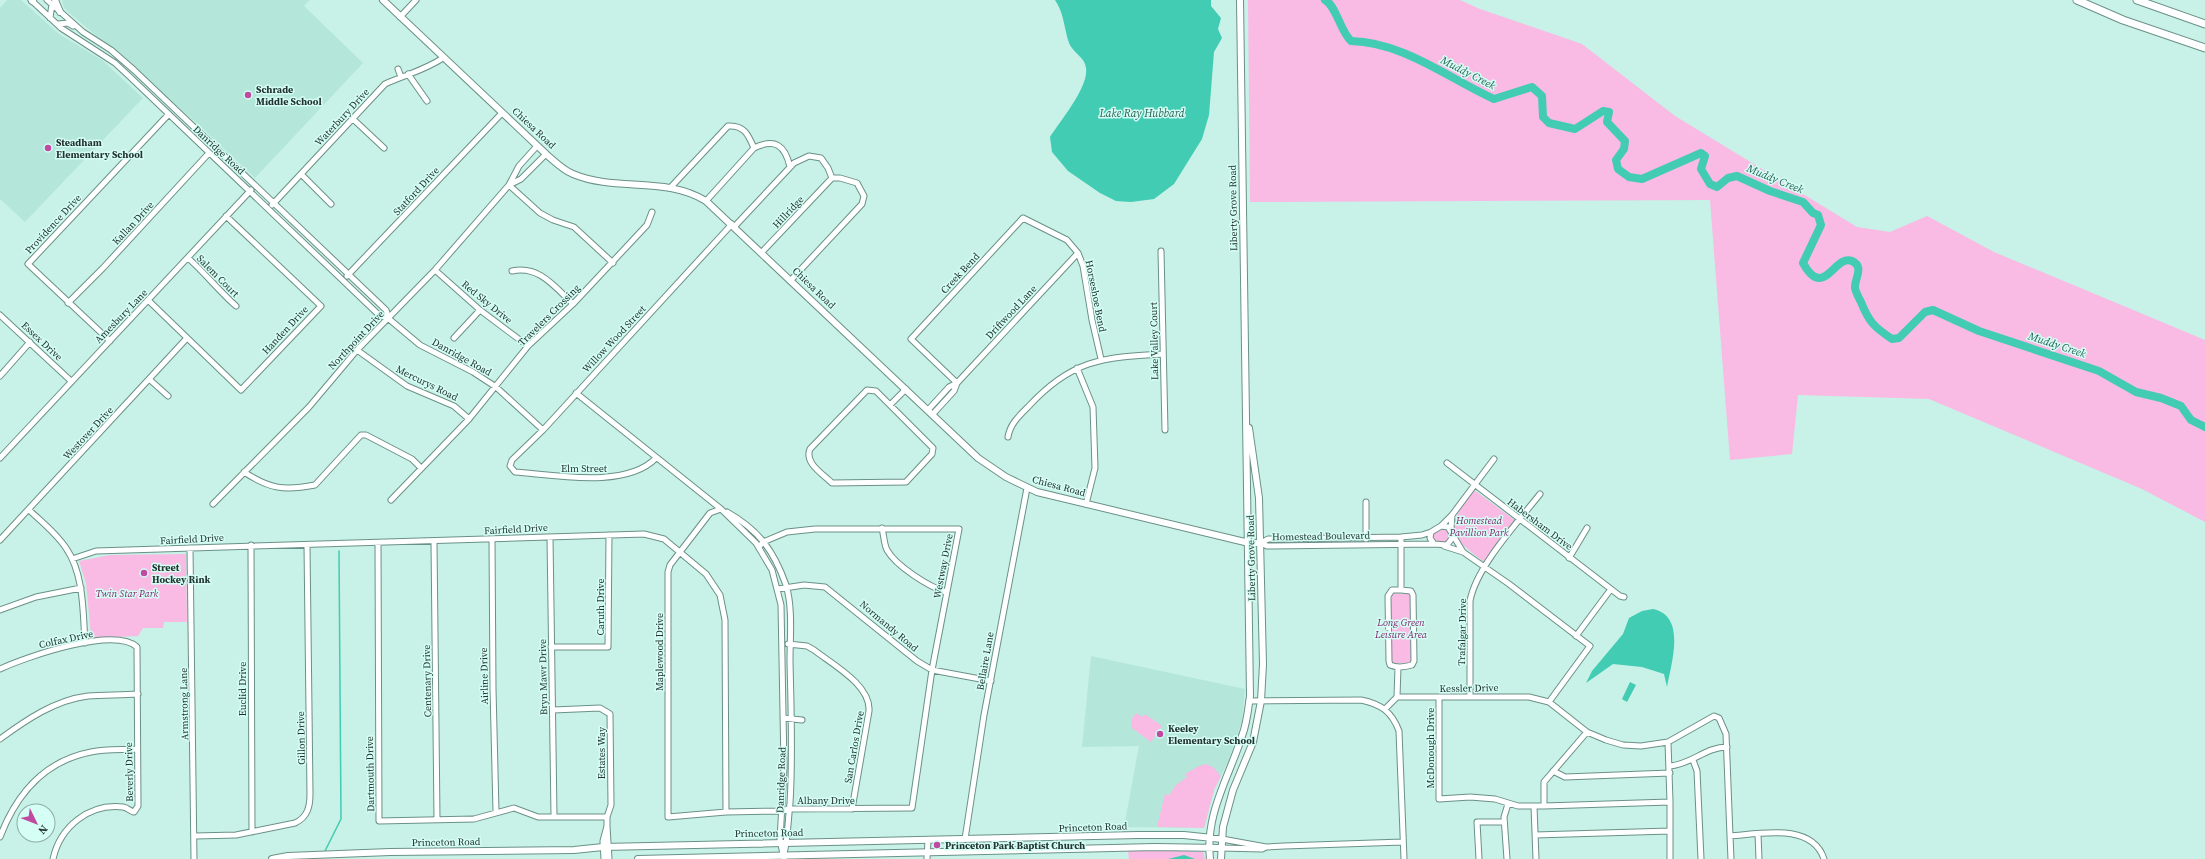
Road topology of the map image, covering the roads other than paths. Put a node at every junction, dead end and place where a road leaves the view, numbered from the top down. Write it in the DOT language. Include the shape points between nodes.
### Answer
graph roads {
  1 [pos="32,0"];
  2 [pos="383,0"];
  3 [pos="416,0"];
  4 [pos="2077,0"];
  5 [pos="2137,0"];
  6 [pos="51,1"];
  7 [pos="1240,3"];
  8 [pos="60,12"];
  9 [pos="400,16"];
  10 [pos="50,18"];
  11 [pos="58,24"];
  12 [pos="2205,24"];
  13 [pos="83,32"];
  14 [pos="2205,48"];
  15 [pos="443,58"];
  16 [pos="398,69"];
  17 [pos="408,74"];
  18 [pos="401,77"];
  19 [pos="427,101"];
  20 [pos="502,113"];
  21 [pos="168,115"];
  22 [pos="353,119"];
  23 [pos="537,146"];
  24 [pos="384,148"];
  25 [pos="754,148"];
  26 [pos="209,153"];
  27 [pos="546,154"];
  28 [pos="790,167"];
  29 [pos="301,174"];
  30 [pos="832,178"];
  31 [pos="255,185"];
  32 [pos="509,185"];
  33 [pos="670,188"];
  34 [pos="249,191"];
  35 [pos="706,201"];
  36 [pos="273,203"];
  37 [pos="331,204"];
  38 [pos="268,209"];
  39 [pos="652,212"];
  40 [pos="226,216"];
  41 [pos="1023,218"];
  42 [pos="734,225"];
  43 [pos="1160,251"];
  44 [pos="762,252"];
  45 [pos="1078,253"];
  46 [pos="188,258"];
  47 [pos="613,262"];
  48 [pos="435,270"];
  49 [pos="512,271"];
  50 [pos="349,275"];
  51 [pos="791,280"];
  52 [pos="343,281"];
  53 [pos="149,301"];
  54 [pos="68,303"];
  55 [pos="573,304"];
  56 [pos="236,306"];
  57 [pos="480,310"];
  58 [pos="0,315"];
  59 [pos="389,319"];
  60 [pos="188,338"];
  61 [pos="454,338"];
  62 [pos="110,341"];
  63 [pos="30,342"];
  64 [pos="528,346"];
  65 [pos="357,350"];
  66 [pos="1163,354"];
  67 [pos="1101,359"];
  68 [pos="1077,368"];
  69 [pos="0,376"];
  70 [pos="149,380"];
  71 [pos="72,381"];
  72 [pos="957,383"];
  73 [pos="496,387"];
  74 [pos="906,389"];
  75 [pos="576,393"];
  76 [pos="168,396"];
  77 [pos="890,405"];
  78 [pos="930,412"];
  79 [pos="1247,415"];
  80 [pos="469,419"];
  81 [pos="543,430"];
  82 [pos="1165,430"];
  83 [pos="1008,437"];
  84 [pos="0,458"];
  85 [pos="656,458"];
  86 [pos="1494,459"];
  87 [pos="1447,464"];
  88 [pos="510,466"];
  89 [pos="421,468"];
  90 [pos="244,472"];
  91 [pos="1473,486"];
  92 [pos="1026,488"];
  93 [pos="1540,494"];
  94 [pos="390,500"];
  95 [pos="1366,502"];
  96 [pos="213,504"];
  97 [pos="1086,504"];
  98 [pos="721,509"];
  99 [pos="29,510"];
  100 [pos="1452,515"];
  101 [pos="1520,520"];
  102 [pos="1441,526"];
  103 [pos="882,528"];
  104 [pos="1587,528"];
  105 [pos="1451,529"];
  106 [pos="1432,532"];
  107 [pos="609,535"];
  108 [pos="550,537"];
  109 [pos="1366,537"];
  110 [pos="1401,537"];
  111 [pos="1452,537"];
  112 [pos="0,540"];
  113 [pos="492,540"];
  114 [pos="434,542"];
  115 [pos="764,542"];
  116 [pos="378,543"];
  117 [pos="1249,543"];
  118 [pos="1261,543"];
  119 [pos="1400,543"];
  120 [pos="1366,544"];
  121 [pos="1434,544"];
  122 [pos="251,545"];
  123 [pos="307,545"];
  124 [pos="1444,546"];
  125 [pos="759,547"];
  126 [pos="190,548"];
  127 [pos="680,551"];
  128 [pos="1463,552"];
  129 [pos="1569,558"];
  130 [pos="72,560"];
  131 [pos="1485,566"];
  132 [pos="786,587"];
  133 [pos="81,588"];
  134 [pos="778,589"];
  135 [pos="1610,589"];
  136 [pos="1401,590"];
  137 [pos="946,592"];
  138 [pos="1624,597"];
  139 [pos="0,610"];
  140 [pos="1576,636"];
  141 [pos="85,643"];
  142 [pos="790,643"];
  143 [pos="782,645"];
  144 [pos="137,647"];
  145 [pos="551,647"];
  146 [pos="1398,667"];
  147 [pos="0,669"];
  148 [pos="932,670"];
  149 [pos="991,681"];
  150 [pos="138,694"];
  151 [pos="1397,697"];
  152 [pos="1470,697"];
  153 [pos="1439,698"];
  154 [pos="1249,701"];
  155 [pos="1261,701"];
  156 [pos="1548,702"];
  157 [pos="1385,709"];
  158 [pos="553,710"];
  159 [pos="783,718"];
  160 [pos="791,719"];
  161 [pos="802,720"];
  162 [pos="1588,732"];
  163 [pos="0,739"];
  164 [pos="1668,742"];
  165 [pos="1727,747"];
  166 [pos="137,749"];
  167 [pos="1693,760"];
  168 [pos="1670,766"];
  169 [pos="1553,771"];
  170 [pos="1670,773"];
  171 [pos="1670,802"];
  172 [pos="1508,804"];
  173 [pos="1534,806"];
  174 [pos="1544,806"];
  175 [pos="912,808"];
  176 [pos="789,809"];
  177 [pos="852,809"];
  178 [pos="781,811"];
  179 [pos="496,812"];
  180 [pos="726,812"];
  181 [pos="554,816"];
  182 [pos="607,816"];
  183 [pos="668,817"];
  184 [pos="438,819"];
  185 [pos="1504,822"];
  186 [pos="1670,831"];
  187 [pos="252,832"];
  188 [pos="1758,834"];
  189 [pos="1535,835"];
  190 [pos="195,836"];
  191 [pos="1730,836"];
  192 [pos="0,837"];
  193 [pos="1055,838"];
  194 [pos="1210,838"];
  195 [pos="965,839"];
  196 [pos="1222,839"];
  197 [pos="928,840"];
  198 [pos="842,842"];
  199 [pos="1403,842"];
  200 [pos="784,843"];
  201 [pos="606,847"];
  202 [pos="1208,847"];
  203 [pos="1266,847"];
  204 [pos="1220,848"];
  205 [pos="1058,849"];
  206 [pos="441,852"];
  207 [pos="842,854"];
  208 [pos="401,856"];
  209 [pos="928,856"];
  210 [pos="341,857"];
  211 [pos="784,857"];
  212 [pos="53,859"];
  213 [pos="194,859"];
  214 [pos="272,859"];
  215 [pos="441,859"];
  216 [pos="604,859"];
  217 [pos="609,859"];
  218 [pos="638,859"];
  219 [pos="932,859"];
  220 [pos="1210,859"];
  221 [pos="1221,859"];
  222 [pos="1404,859"];
  223 [pos="1479,859"];
  224 [pos="1507,859"];
  225 [pos="1536,859"];
  226 [pos="1670,859"];
  227 [pos="1701,859"];
  228 [pos="1731,859"];
  229 [pos="1759,859"];
  230 [pos="1824,859"];
  1 -- 10 [label="street, Danridge Road"];
  2 -- 9 [label="main road, Chiesa Road"];
  3 -- 9 [label="street"];
  4 -- 14 [label="highway" via="2122,20"];
  5 -- 12 [label="highway"];
  6 -- 8 [label="main road"];
  6 -- 10 [label="street"];
  7 -- 79 [label="main road, Liberty Grove Road"];
  8 -- 13 [label="street, Danridge Road"];
  9 -- 15 [label="main road, Chiesa Road"];
  10 -- 11 [label="street, Danridge Road"];
  11 -- 13 [label="street" via="68,23"];
  11 -- 21 [label="street, Danridge Road" via="115,63"];
  13 -- 31 [label="street, Danridge Road" via="127,63"];
  15 -- 17 [label="street, Waterbury Drive" via="426,69"];
  15 -- 20 [label="main road, Chiesa Road"];
  16 -- 18 [label="street"];
  17 -- 18 [label="street, Waterbury Drive"];
  17 -- 19 [label="street"];
  18 -- 22 [label="street, Waterbury Drive" via="385,84"];
  20 -- 23 [label="main road, Chiesa Road"];
  20 -- 50 [label="street, Statford Drive"];
  21 -- 26 [label="street, Danridge Road"];
  21 -- 54 [label="street, Providence Drive" via="28,264"];
  22 -- 24 [label="street"];
  22 -- 29 [label="street, Waterbury Drive"];
  23 -- 27 [label="main road, Chiesa Road"];
  23 -- 32 [label="street, Northpoint Drive" via="519,166"];
  25 -- 28 [label="street" via="771,142 780,146"];
  25 -- 33 [label="street" via="748,134 736,125 728,126"];
  25 -- 35 [label="street"];
  26 -- 34 [label="street, Danridge Road"];
  26 -- 54 [label="street, Kallan Drive"];
  27 -- 32 [label="street, Northpoint Drive" via="521,179"];
  27 -- 33 [label="main road, Chiesa Road" via="572,174 594,181"];
  28 -- 30 [label="street, Willow Wood Street" via="809,156 820,158"];
  28 -- 42 [label="street, Willow Wood Street"];
  29 -- 36 [label="street, Waterbury Drive"];
  29 -- 37 [label="street"];
  30 -- 44 [label="street, Hillridge"];
  30 -- 51 [label="street" via="857,183 864,196 862,204"];
  31 -- 34 [label="street, Amesbury Lane"];
  31 -- 36 [label="street, Danridge Road"];
  32 -- 47 [label="street" via="540,213 574,227"];
  32 -- 48 [label="street, Northpoint Drive"];
  33 -- 35 [label="main road, Chiesa Road" via="684,190"];
  34 -- 38 [label="street, Danridge Road"];
  34 -- 40 [label="street, Amesbury Lane"];
  35 -- 42 [label="main road, Chiesa Road"];
  36 -- 38 [label="street, Waterbury Drive"];
  36 -- 50 [label="street, Danridge Road"];
  38 -- 52 [label="street, Danridge Road"];
  39 -- 47 [label="street, Travelers Crossing" via="647,225"];
  40 -- 46 [label="street, Amesbury Lane"];
  40 -- 60 [label="street, Handen Drive" via="321,306 241,390"];
  41 -- 45 [label="street, Horseshoe Bend" via="1067,240"];
  41 -- 72 [label="street, Creek Bend" via="911,339"];
  42 -- 44 [label="main road, Chiesa Road"];
  42 -- 75 [label="street, Willow Wood Street"];
  43 -- 66 [label="street, Lake Valley Court"];
  44 -- 51 [label="main road, Chiesa Road"];
  45 -- 67 [label="street, Horseshoe Bend" via="1083,266"];
  45 -- 72 [label="street, Driftwood Lane"];
  46 -- 53 [label="street, Amesbury Lane"];
  46 -- 56 [label="street, Salem Court"];
  47 -- 55 [label="street, Travelers Crossing"];
  48 -- 57 [label="street, Red Sky Drive"];
  48 -- 59 [label="street, Northpoint Drive"];
  49 -- 55 [label="street" via="524,268 546,278"];
  50 -- 52 [label="street, Statford Drive"];
  50 -- 59 [label="street, Danridge Road" via="386,310"];
  51 -- 74 [label="main road, Chiesa Road"];
  52 -- 59 [label="street, Danridge Road" via="379,315"];
  53 -- 60 [label="street"];
  53 -- 62 [label="street, Amesbury Lane"];
  54 -- 62 [label="street, Providence Drive"];
  55 -- 64 [label="street, Travelers Crossing"];
  57 -- 61 [label="street"];
  57 -- 64 [label="street, Red Sky Drive"];
  58 -- 63 [label="street, Essex Drive"];
  59 -- 65 [label="street, Northpoint Drive"];
  59 -- 73 [label="street, Danridge Road" via="420,344"];
  60 -- 70 [label="street, Westover Drive"];
  62 -- 71 [label="street, Amesbury Lane"];
  63 -- 69 [label="street"];
  63 -- 71 [label="street, Essex Drive"];
  64 -- 73 [label="street, Travelers Crossing"];
  65 -- 80 [label="street, Mercurys Road" via="407,386 454,406"];
  65 -- 90 [label="street, Northpoint Drive" via="309,407"];
  66 -- 67 [label="street"];
  66 -- 82 [label="street, Lake Valley Court"];
  67 -- 68 [label="street"];
  68 -- 83 [label="street" via="1045,388 1012,424"];
  68 -- 97 [label="street" via="1093,407 1095,468"];
  70 -- 76 [label="street"];
  70 -- 99 [label="street, Westover Drive"];
  71 -- 84 [label="street, Amesbury Lane"];
  72 -- 78 [label="street, Driftwood Lane" via="949,387"];
  73 -- 80 [label="street, Travelers Crossing"];
  73 -- 81 [label="street, Danridge Road"];
  74 -- 77 [label="street"];
  74 -- 78 [label="main road, Chiesa Road"];
  75 -- 81 [label="street, Willow Wood Street"];
  75 -- 85 [label="street, Danridge Road"];
  77 -- 77 [label="street" via="876,391 867,390 810,449 809,460 832,483 906,482 932,454 933,448"];
  78 -- 92 [label="main road, Chiesa Road" via="990,467"];
  79 -- 117 [label="main road, Liberty Grove Road" via="1245,448"];
  79 -- 118 [label="main road, Liberty Grove Road" via="1259,498"];
  80 -- 89 [label="street, Travelers Crossing"];
  81 -- 88 [label="street, Willow Wood Street" via="512,460"];
  85 -- 88 [label="street, Elm Street" via="640,470 619,476 550,477 516,472"];
  85 -- 98 [label="street, Danridge Road"];
  86 -- 91 [label="street, Homestead Boulevard"];
  87 -- 91 [label="street, Habersham Drive"];
  89 -- 90 [label="street" via="412,459 366,435 361,435 315,485 276,488 263,484"];
  89 -- 94 [label="street, Travelers Crossing"];
  90 -- 96 [label="street, Northpoint Drive"];
  91 -- 100 [label="street, Homestead Boulevard"];
  91 -- 101 [label="street, Habersham Drive"];
  92 -- 97 [label="main road, Chiesa Road"];
  92 -- 149 [label="street, Bellaire Lane"];
  93 -- 101 [label="street, Trafalgar Drive"];
  95 -- 109 [label="street"];
  97 -- 117 [label="main road, Chiesa Road"];
  98 -- 115 [label="street, Danridge Road" via="747,524"];
  98 -- 125 [label="street, Danridge Road"];
  98 -- 127 [label="street, Maplewood Drive" via="710,513"];
  99 -- 112 [label="street, Westover Drive"];
  99 -- 130 [label="street" via="57,536"];
  100 -- 102 [label="street, Homestead Boulevard"];
  100 -- 105 [label="street, Homestead Boulevard"];
  101 -- 129 [label="street, Habersham Drive"];
  101 -- 131 [label="street, Trafalgar Drive"];
  102 -- 105 [label="street"];
  102 -- 106 [label="street, Homestead Boulevard"];
  103 -- 115 [label="street, Westway Drive" via="787,532"];
  103 -- 137 [label="street" via="885,544 893,558 928,585"];
  103 -- 137 [label="street, Westway Drive" via="959,529"];
  104 -- 129 [label="street"];
  105 -- 111 [label="street, Homestead Boulevard"];
  106 -- 110 [label="street, Homestead Boulevard"];
  106 -- 121 [label="street" via="1430,538"];
  107 -- 108 [label="street, Fairfield Drive"];
  107 -- 127 [label="street, Fairfield Drive" via="656,536"];
  107 -- 145 [label="street, Caruth Drive" via="608,647"];
  108 -- 113 [label="street, Fairfield Drive"];
  108 -- 145 [label="street, Bryn Mawr Drive"];
  109 -- 110 [label="street, Homestead Boulevard"];
  109 -- 118 [label="street, Homestead Boulevard" via="1280,538 1268,539"];
  109 -- 120 [label="street"];
  110 -- 119 [label="street"];
  111 -- 124 [label="street"];
  111 -- 128 [label="street, Homestead Boulevard"];
  113 -- 114 [label="street, Fairfield Drive"];
  113 -- 179 [label="street, Airline Drive"];
  114 -- 116 [label="street, Fairfield Drive"];
  114 -- 184 [label="street, Centenary Drive"];
  115 -- 125 [label="street, Westway Drive"];
  115 -- 132 [label="street, Danridge Road" via="777,562"];
  116 -- 123 [label="street, Fairfield Drive"];
  116 -- 184 [label="street, Dartmouth Drive" via="379,822"];
  117 -- 118 [label="main road, Chiesa Road"];
  117 -- 154 [label="main road, Liberty Grove Road"];
  118 -- 120 [label="street, Homestead Boulevard" via="1267,546"];
  118 -- 155 [label="main road, Liberty Grove Road"];
  119 -- 120 [label="street, Homestead Boulevard"];
  119 -- 121 [label="street, Homestead Boulevard"];
  119 -- 136 [label="street"];
  121 -- 124 [label="street, Homestead Boulevard"];
  122 -- 123 [label="street, Fairfield Drive"];
  122 -- 126 [label="street, Fairfield Drive"];
  122 -- 187 [label="street, Euclid Drive"];
  123 -- 187 [label="street, Gillon Drive" via="310,804 300,821"];
  124 -- 128 [label="street, Homestead Boulevard"];
  125 -- 134 [label="street, Danridge Road" via="768,562"];
  126 -- 130 [label="street, Fairfield Drive" via="96,551"];
  126 -- 190 [label="street, Armstrong Lane"];
  127 -- 180 [label="street, Fairfield Drive" via="714,584 724,606"];
  127 -- 183 [label="street, Maplewood Drive" via="670,565 667,579"];
  128 -- 131 [label="street, Homestead Boulevard"];
  129 -- 135 [label="street, Habersham Drive"];
  130 -- 133 [label="street"];
  131 -- 140 [label="street, Homestead Boulevard"];
  131 -- 152 [label="street, Trafalgar Drive" via="1472,588 1470,601"];
  132 -- 134 [label="street, Normandy Road"];
  132 -- 142 [label="street, Danridge Road"];
  132 -- 148 [label="street, Normandy Road" via="825,587 917,661"];
  133 -- 139 [label="street" via="36,597"];
  133 -- 141 [label="street"];
  134 -- 143 [label="street, Danridge Road" via="782,604"];
  135 -- 138 [label="street, Habersham Drive"];
  135 -- 140 [label="street"];
  136 -- 146 [label="street" via="1392,590 1388,596 1389,661 1390,665"];
  136 -- 146 [label="street" via="1411,591 1413,595 1414,661 1412,665"];
  137 -- 148 [label="street, Westway Drive"];
  140 -- 156 [label="street, Homestead Boulevard" via="1590,646"];
  141 -- 144 [label="street, Colfax Drive" via="122,640 129,641"];
  141 -- 147 [label="street, Colfax Drive" via="42,652"];
  142 -- 143 [label="street"];
  142 -- 160 [label="street, Danridge Road"];
  142 -- 177 [label="street, San Carlos Drive" via="814,650 861,687 869,700"];
  143 -- 159 [label="street, Danridge Road"];
  144 -- 150 [label="street, Beverly Drive"];
  145 -- 158 [label="street, Bryn Mawr Drive"];
  146 -- 151 [label="street"];
  148 -- 149 [label="street, Normandy Road"];
  148 -- 175 [label="street, Westway Drive"];
  149 -- 195 [label="street, Bellaire Lane"];
  150 -- 163 [label="street" via="74,699 43,711"];
  150 -- 166 [label="street, Beverly Drive"];
  151 -- 153 [label="street, Kessler Drive"];
  151 -- 157 [label="street"];
  152 -- 153 [label="street, Kessler Drive"];
  152 -- 156 [label="street, Kessler Drive" via="1529,697"];
  153 -- 172 [label="street, McDonough Drive" via="1439,799 1470,797 1495,799"];
  154 -- 155 [label="street"];
  154 -- 194 [label="main road, Liberty Grove Road" via="1242,736 1218,799"];
  155 -- 157 [label="street" via="1361,700"];
  155 -- 196 [label="main road, Liberty Grove Road" via="1253,742 1233,790"];
  156 -- 162 [label="street, Kessler Drive"];
  157 -- 199 [label="street" via="1394,719 1399,731"];
  158 -- 181 [label="street, Bryn Mawr Drive"];
  158 -- 182 [label="street, Estates Way" via="600,708 610,714 611,806"];
  159 -- 160 [label="street"];
  159 -- 178 [label="street, Danridge Road"];
  160 -- 161 [label="street"];
  160 -- 176 [label="street, Danridge Road"];
  162 -- 164 [label="street, Kessler Drive" via="1622,745 1641,746"];
  162 -- 169 [label="street"];
  164 -- 165 [label="street" via="1714,716 1720,718 1726,734"];
  164 -- 168 [label="street"];
  165 -- 167 [label="street" via="1718,747"];
  165 -- 191 [label="street"];
  166 -- 192 [label="street" via="91,752 52,768 23,793 14,805"];
  166 -- 212 [label="street, Beverly Drive" via="137,809 134,812 122,807 106,808 90,812 80,818 58,842"];
  167 -- 168 [label="street"];
  167 -- 227 [label="street" via="1697,771"];
  168 -- 170 [label="street"];
  169 -- 170 [label="street" via="1565,777"];
  169 -- 174 [label="street" via="1544,782"];
  170 -- 171 [label="street"];
  171 -- 174 [label="street"];
  171 -- 186 [label="street"];
  172 -- 173 [label="street"];
  172 -- 185 [label="street"];
  173 -- 174 [label="street"];
  173 -- 189 [label="street"];
  175 -- 177 [label="street, Albany Drive"];
  176 -- 177 [label="street, Albany Drive"];
  176 -- 178 [label="street, Albany Drive"];
  176 -- 200 [label="street, Danridge Road"];
  178 -- 180 [label="street, Albany Drive"];
  178 -- 200 [label="street, Danridge Road"];
  179 -- 181 [label="street, Dartmouth Drive" via="514,808 538,817"];
  179 -- 184 [label="street, Dartmouth Drive" via="485,818"];
  180 -- 183 [label="street, Albany Drive"];
  181 -- 182 [label="street, Dartmouth Drive"];
  182 -- 201 [label="street, Estates Way"];
  185 -- 223 [label="street" via="1477,822"];
  185 -- 224 [label="street"];
  186 -- 189 [label="street"];
  186 -- 226 [label="street"];
  187 -- 190 [label="street, Gillon Drive"];
  188 -- 191 [label="street"];
  188 -- 229 [label="street"];
  188 -- 230 [label="street" via="1785,832 1800,835 1810,840"];
  189 -- 225 [label="street"];
  190 -- 213 [label="street, Armstrong Lane"];
  191 -- 228 [label="street"];
  193 -- 194 [label="main road, Princeton Road" via="1138,835"];
  193 -- 195 [label="main road, Princeton Road"];
  193 -- 205 [label="main road"];
  194 -- 196 [label="main road, Princeton Road"];
  194 -- 202 [label="main road, Liberty Grove Road"];
  195 -- 197 [label="main road, Princeton Road"];
  196 -- 203 [label="street, Princeton Road"];
  196 -- 204 [label="main road, Liberty Grove Road"];
  197 -- 198 [label="main road, Princeton Road"];
  197 -- 209 [label="street"];
  198 -- 200 [label="main road, Princeton Road"];
  198 -- 207 [label="main road"];
  199 -- 203 [label="street, Princeton Road"];
  199 -- 222 [label="street"];
  200 -- 201 [label="main road, Princeton Road"];
  200 -- 211 [label="street, Danridge Road"];
  201 -- 206 [label="main road, Princeton Road" via="574,850"];
  201 -- 216 [label="street, Estates Way"];
  201 -- 217 [label="street, Estates Way"];
  202 -- 204 [label="main road, Princeton Road"];
  202 -- 205 [label="main road, Princeton Road"];
  202 -- 220 [label="main road, Liberty Grove Road"];
  203 -- 204 [label="street, Princeton Road"];
  204 -- 221 [label="main road, Liberty Grove Road"];
  205 -- 209 [label="main road, Princeton Road"];
  206 -- 208 [label="main road, Princeton Road"];
  206 -- 215 [label="main road"];
  207 -- 209 [label="main road, Princeton Road"];
  207 -- 211 [label="main road, Princeton Road"];
  208 -- 210 [label="main road, Princeton Road"];
  209 -- 219 [label="street"];
  210 -- 214 [label="main road, Princeton Road"];
  211 -- 218 [label="main road, Princeton Road"];
}
